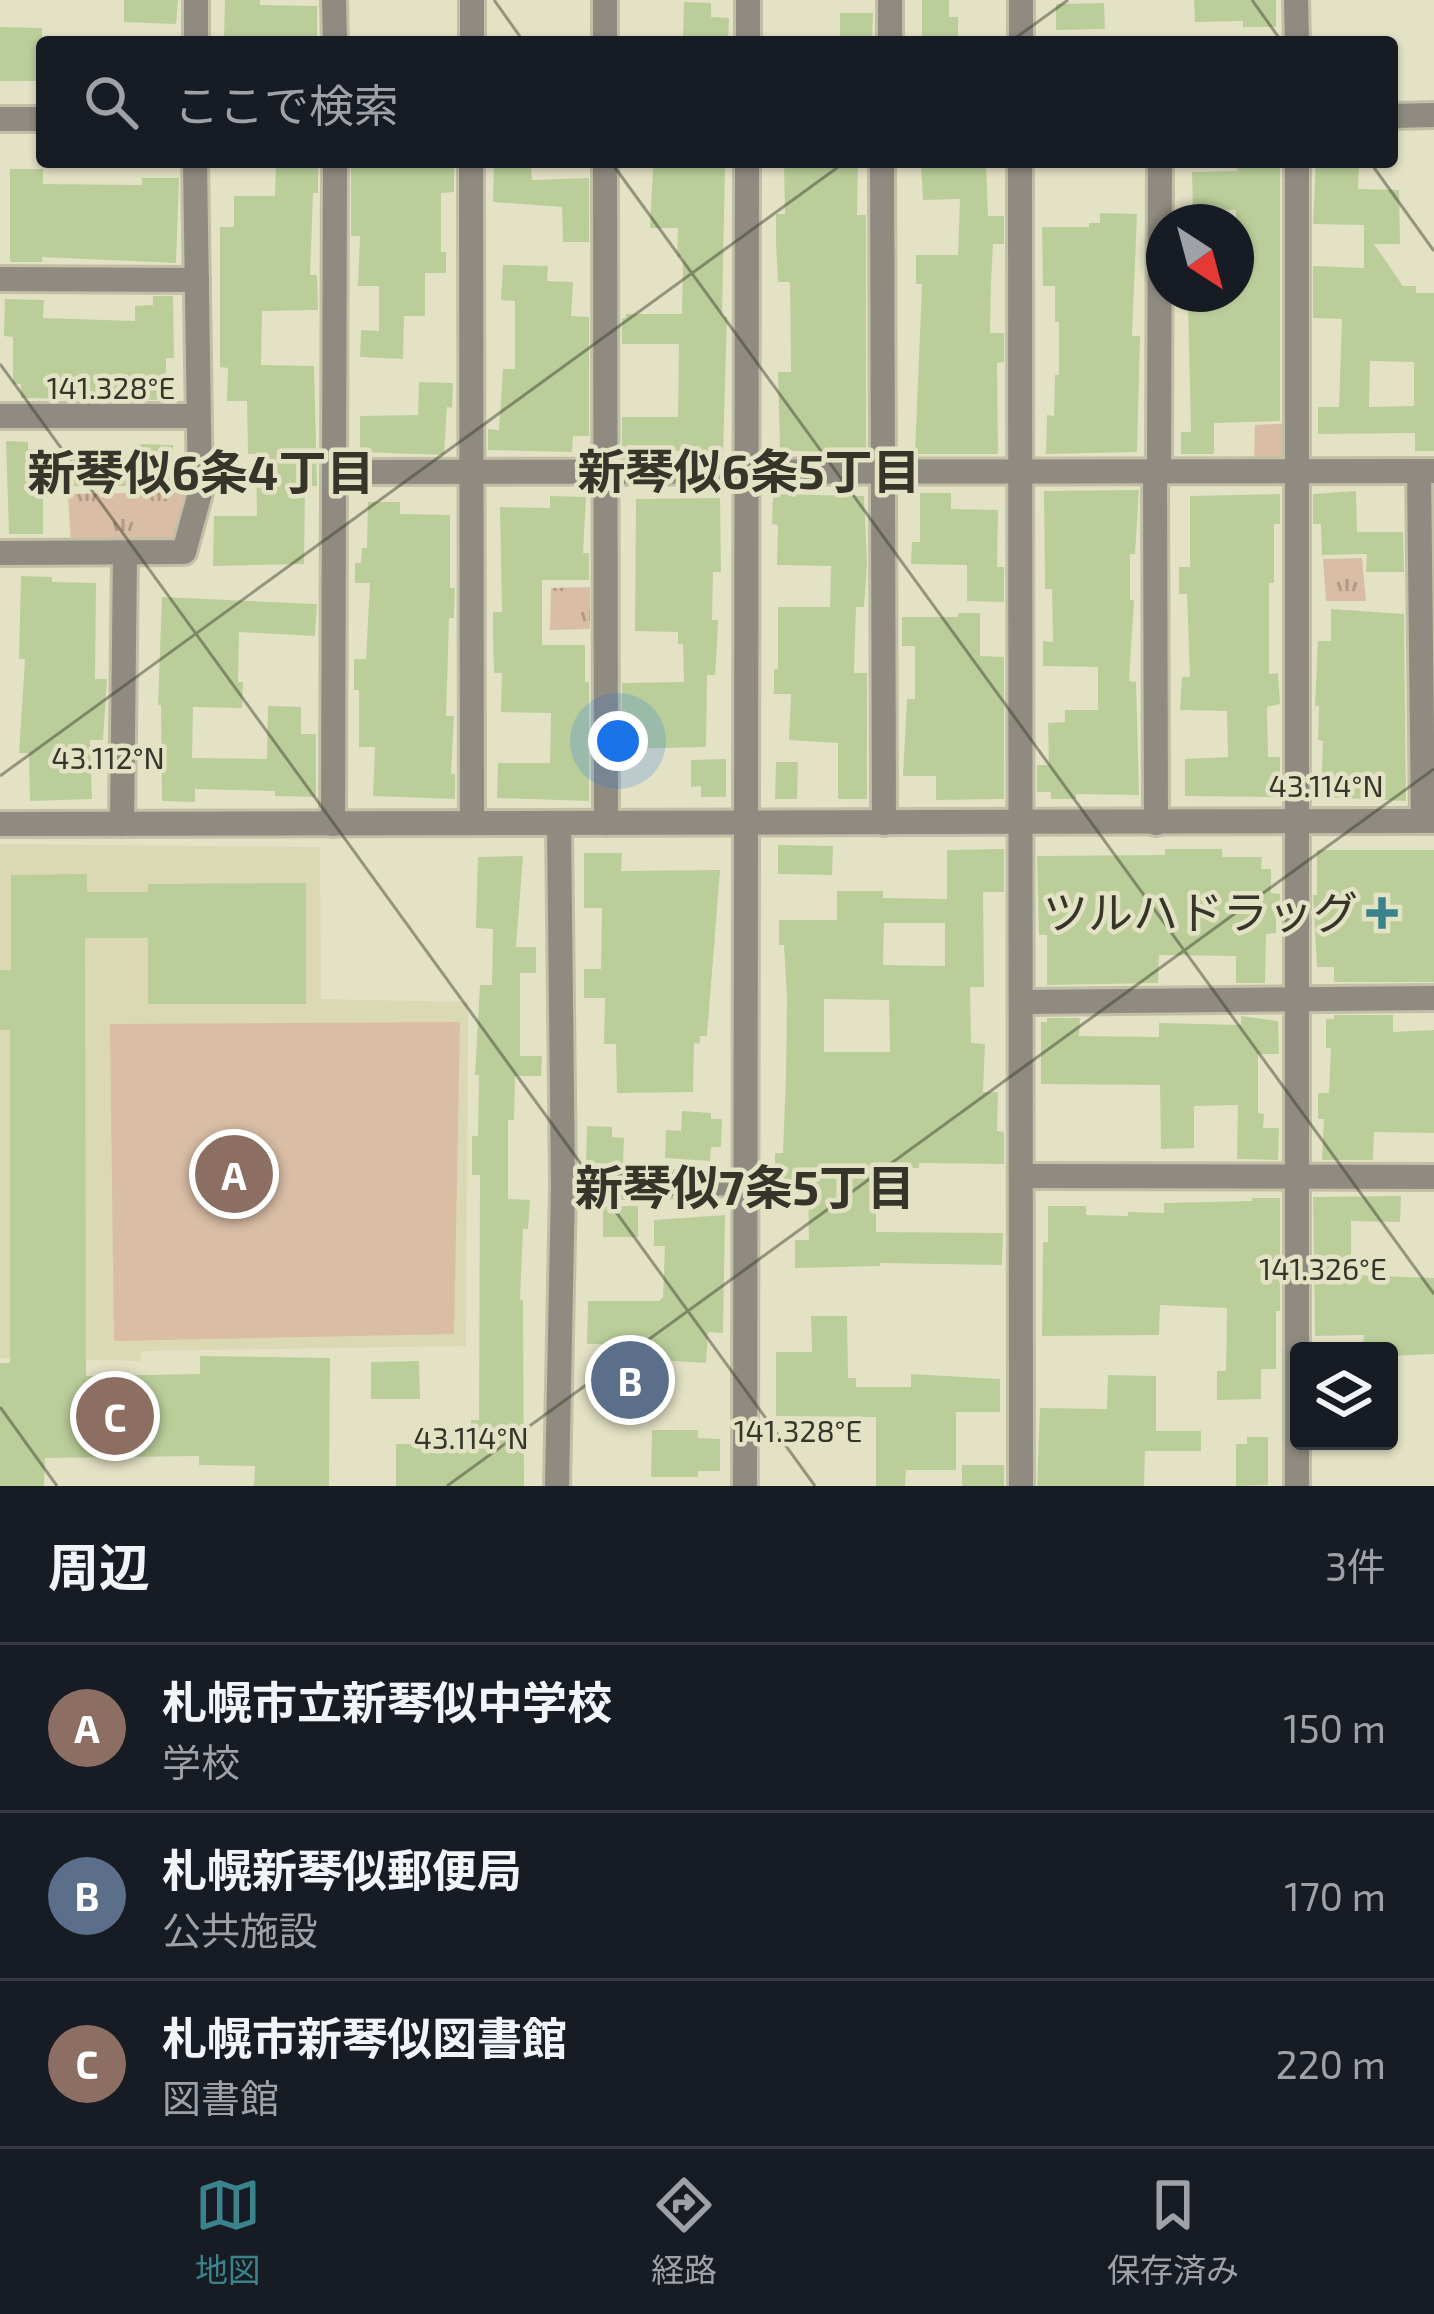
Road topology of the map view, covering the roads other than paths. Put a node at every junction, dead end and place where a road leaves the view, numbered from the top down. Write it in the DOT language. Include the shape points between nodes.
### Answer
graph roads {
  1 [pos="196,0"];
  2 [pos="334,0"];
  3 [pos="472,0"];
  4 [pos="604,0"];
  5 [pos="748,0"];
  6 [pos="890,0"];
  7 [pos="1021,0"];
  8 [pos="1296,0"];
  9 [pos="196,36"];
  10 [pos="335,36"];
  11 [pos="472,36"];
  12 [pos="605,36"];
  13 [pos="748,36"];
  14 [pos="890,36"];
  15 [pos="1021,36"];
  16 [pos="1297,36"];
  17 [pos="1398,116"];
  18 [pos="1434,116"];
  19 [pos="0,119"];
  20 [pos="36,119"];
  21 [pos="195,168"];
  22 [pos="335,168"];
  23 [pos="472,168"];
  24 [pos="605,168"];
  25 [pos="747,168"];
  26 [pos="882,168"];
  27 [pos="1020,168"];
  28 [pos="1160,168"];
  29 [pos="1297,168"];
  30 [pos="0,279"];
  31 [pos="196,280"];
  32 [pos="0,416"];
  33 [pos="197,416"];
  34 [pos="1297,470"];
  35 [pos="606,471"];
  36 [pos="1157,471"];
  37 [pos="1427,471"];
  38 [pos="335,472"];
  39 [pos="472,472"];
  40 [pos="746,472"];
  41 [pos="883,472"];
  42 [pos="1021,472"];
  43 [pos="0,554"];
  44 [pos="124,555"];
  45 [pos="1429,821"];
  46 [pos="747,823"];
  47 [pos="884,823"];
  48 [pos="1022,823"];
  49 [pos="1156,823"];
  50 [pos="1295,823"];
  51 [pos="0,824"];
  52 [pos="122,824"];
  53 [pos="333,824"];
  54 [pos="472,824"];
  55 [pos="559,824"];
  56 [pos="606,824"];
  57 [pos="1434,998"];
  58 [pos="1295,1001"];
  59 [pos="1022,1002"];
  60 [pos="1022,1176"];
  61 [pos="1295,1177"];
  62 [pos="1434,1178"];
  63 [pos="746,1183"];
  64 [pos="562,1186"];
  65 [pos="557,1486"];
  66 [pos="746,1486"];
  67 [pos="1022,1486"];
  68 [pos="1297,1486"];
  1 -- 9 [label="street"];
  2 -- 10 [label="street"];
  3 -- 11 [label="street"];
  4 -- 12 [label="street"];
  5 -- 13 [label="street"];
  6 -- 14 [label="street"];
  7 -- 15 [label="street"];
  8 -- 16 [label="street"];
  17 -- 18 [label="street"];
  19 -- 20 [label="street"];
  21 -- 31 [label="street"];
  22 -- 38 [label="street"];
  23 -- 39 [label="street"];
  24 -- 35 [label="street"];
  25 -- 40 [label="street"];
  26 -- 41 [label="street"];
  27 -- 42 [label="street"];
  28 -- 36 [label="street"];
  29 -- 34 [label="street"];
  30 -- 31 [label="street"];
  31 -- 33 [label="street"];
  32 -- 33 [label="street"];
  33 -- 44 [label="street" via="200,493 184,552"];
  34 -- 36 [label="street"];
  34 -- 37 [label="street"];
  34 -- 50 [label="street"];
  35 -- 39 [label="street"];
  35 -- 40 [label="street"];
  35 -- 56 [label="street"];
  36 -- 42 [label="street"];
  36 -- 49 [label="street"];
  37 -- 45 [label="street"];
  38 -- 39 [label="street"];
  38 -- 53 [label="street"];
  39 -- 54 [label="street"];
  40 -- 41 [label="street"];
  40 -- 46 [label="street"];
  41 -- 42 [label="street"];
  41 -- 47 [label="street"];
  42 -- 48 [label="street"];
  43 -- 44 [label="street"];
  44 -- 52 [label="street"];
  45 -- 50 [label="street"];
  46 -- 47 [label="street"];
  46 -- 56 [label="street"];
  46 -- 63 [label="street"];
  47 -- 48 [label="street"];
  48 -- 49 [label="street"];
  48 -- 59 [label="street"];
  49 -- 50 [label="street"];
  50 -- 58 [label="street"];
  51 -- 52 [label="street"];
  52 -- 53 [label="street"];
  53 -- 54 [label="street"];
  54 -- 55 [label="street"];
  55 -- 56 [label="street"];
  55 -- 64 [label="street"];
  57 -- 58 [label="street"];
  58 -- 59 [label="street"];
  58 -- 61 [label="street"];
  59 -- 60 [label="street"];
  60 -- 61 [label="street"];
  60 -- 67 [label="street"];
  61 -- 62 [label="street"];
  61 -- 68 [label="street"];
  63 -- 64 [label="street"];
  63 -- 66 [label="street"];
  64 -- 65 [label="street"];
}
